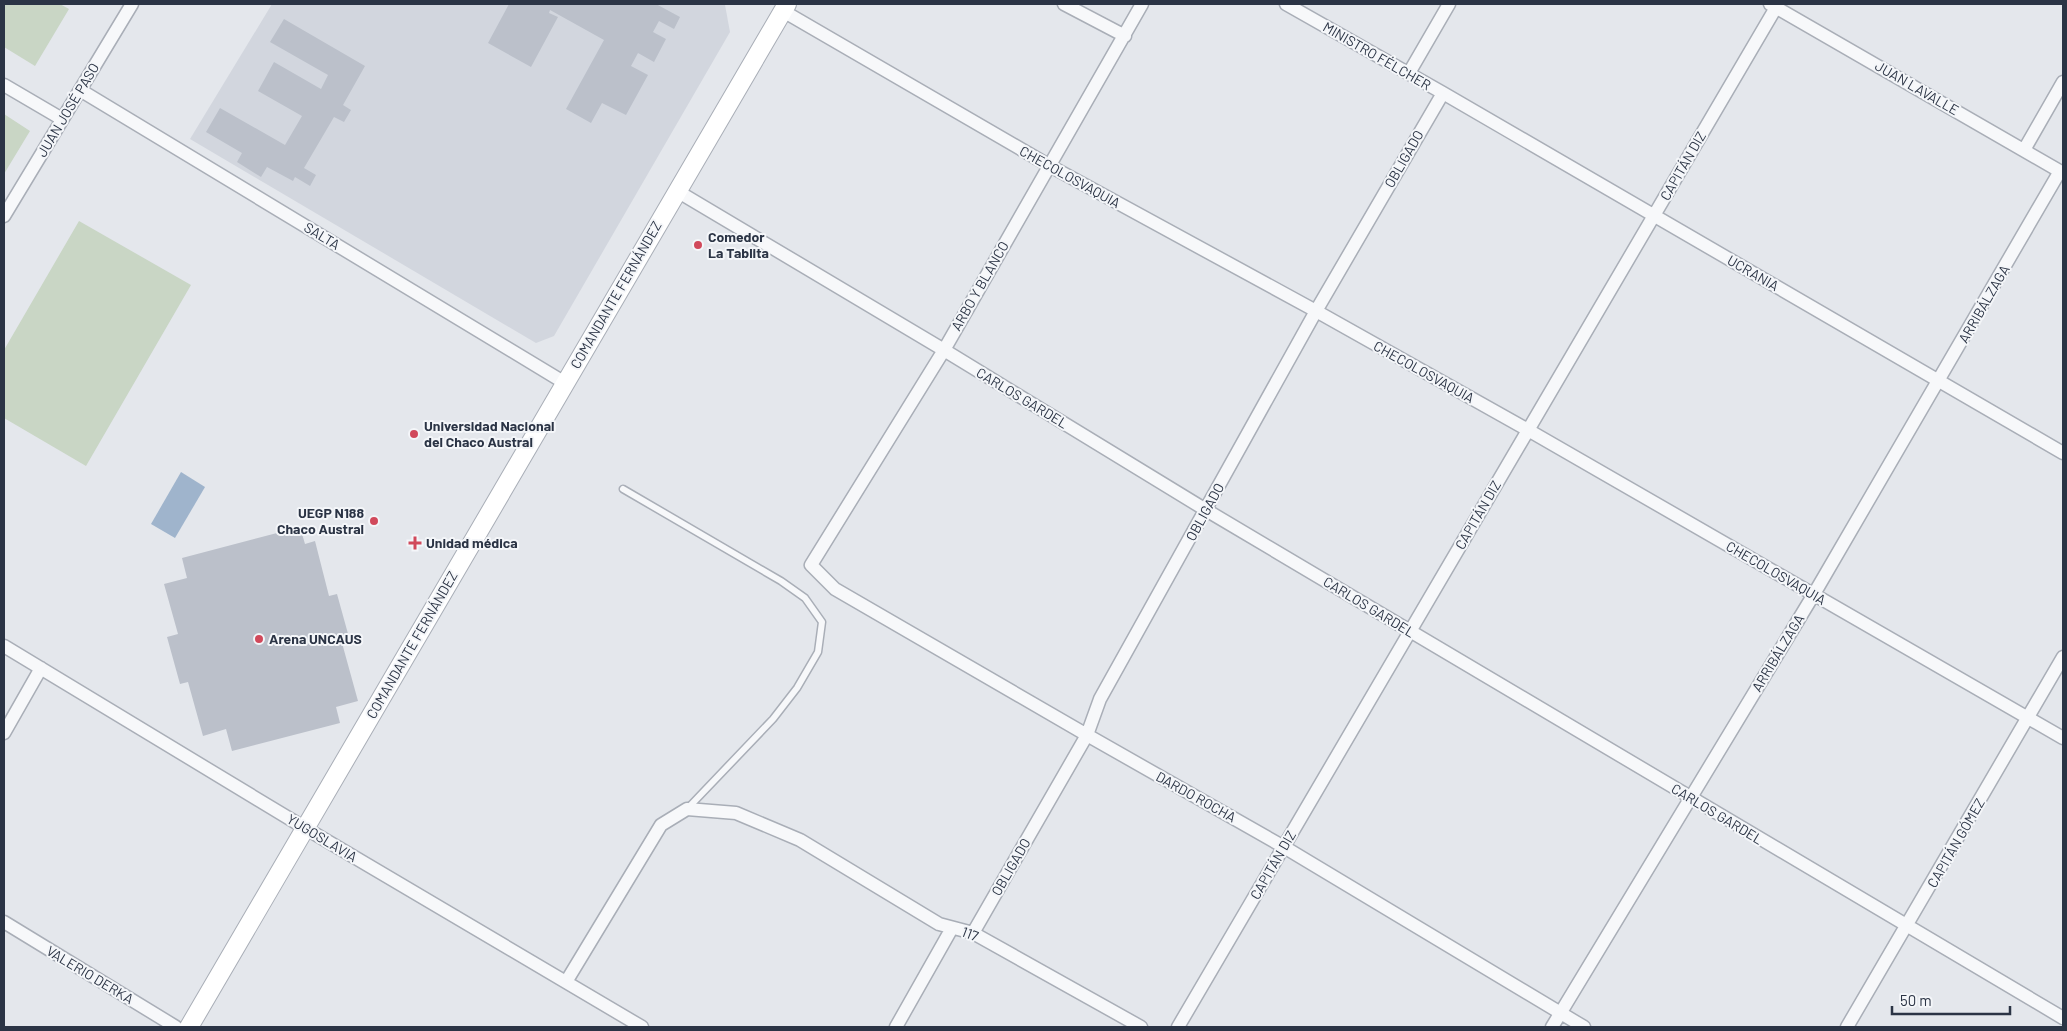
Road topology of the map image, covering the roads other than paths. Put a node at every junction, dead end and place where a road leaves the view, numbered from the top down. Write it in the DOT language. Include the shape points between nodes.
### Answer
graph roads {
  1 [pos="132,4"];
  2 [pos="1064,4"];
  3 [pos="1142,4"];
  4 [pos="1286,4"];
  5 [pos="1449,4"];
  6 [pos="1775,5"];
  7 [pos="785,8"];
  8 [pos="1125,36"];
  9 [pos="1409,73"];
  10 [pos="2063,82"];
  11 [pos="4,85"];
  12 [pos="80,90"];
  13 [pos="1443,93"];
  14 [pos="62,119"];
  15 [pos="2024,150"];
  16 [pos="1050,166"];
  17 [pos="2062,172"];
  18 [pos="677,191"];
  19 [pos="4,216"];
  20 [pos="1653,216"];
  21 [pos="1316,311"];
  22 [pos="944,350"];
  23 [pos="1940,380"];
  24 [pos="565,383"];
  25 [pos="1528,430"];
  26 [pos="2063,453"];
  27 [pos="622,489"];
  28 [pos="1206,510"];
  29 [pos="811,565"];
  30 [pos="1814,594"];
  31 [pos="1410,631"];
  32 [pos="4,646"];
  33 [pos="2063,657"];
  34 [pos="41,668"];
  35 [pos="2028,718"];
  36 [pos="4,733"];
  37 [pos="1087,736"];
  38 [pos="2063,738"];
  39 [pos="1690,799"];
  40 [pos="687,809"];
  41 [pos="305,828"];
  42 [pos="1284,846"];
  43 [pos="4,922"];
  44 [pos="1907,927"];
  45 [pos="952,928"];
  46 [pos="973,933"];
  47 [pos="566,982"];
  48 [pos="1560,1014"];
  49 [pos="2063,1018"];
  50 [pos="176,1027"];
  51 [pos="189,1027"];
  52 [pos="642,1027"];
  53 [pos="896,1027"];
  54 [pos="1141,1027"];
  55 [pos="1178,1027"];
  56 [pos="1552,1027"];
  57 [pos="1584,1027"];
  58 [pos="1847,1027"];
  1 -- 12 [label="street, JUAN JOSÉ PASO"];
  2 -- 8 [label="street"];
  3 -- 8 [label="street, ARBO Y BLANCO"];
  4 -- 9 [label="street, MINISTRO FÉLCHER"];
  5 -- 9 [label="street"];
  6 -- 15 [label="street, JUAN LAVALLE"];
  6 -- 20 [label="street, CAPITÁN DIZ"];
  7 -- 16 [label="street, CHECOLOSVAQUIA"];
  7 -- 18 [label="main road, COMANDANTE FERNÁNDEZ"];
  8 -- 16 [label="street, ARBO Y BLANCO"];
  9 -- 13 [label="street, MINISTRO FÉLCHER"];
  10 -- 15 [label="street"];
  11 -- 14 [label="street"];
  12 -- 14 [label="street, JUAN JOSÉ PASO"];
  12 -- 24 [label="street, SALTA"];
  13 -- 20 [label="street, UCRANIA"];
  13 -- 21 [label="street, OBLIGADO"];
  14 -- 19 [label="street, JUAN JOSÉ PASO"];
  15 -- 17 [label="street, JUAN LAVALLE"];
  16 -- 21 [label="street, CHECOLOSVAQUIA"];
  16 -- 22 [label="street, ARBO Y BLANCO"];
  17 -- 23 [label="street, ARRIBÁLZAGA"];
  18 -- 22 [label="street, CARLOS GARDEL"];
  18 -- 24 [label="main road, COMANDANTE FERNÁNDEZ"];
  20 -- 23 [label="street, UCRANIA"];
  20 -- 25 [label="street, CAPITÁN DIZ"];
  21 -- 25 [label="street, CHECOLOSVAQUIA"];
  21 -- 28 [label="street, OBLIGADO"];
  22 -- 28 [label="street, CARLOS GARDEL"];
  22 -- 29 [label="street, ARBO Y BLANCO"];
  23 -- 26 [label="street, UCRANIA"];
  23 -- 30 [label="street, ARRIBÁLZAGA"];
  24 -- 41 [label="main road, COMANDANTE FERNÁNDEZ"];
  25 -- 30 [label="street, CHECOLOSVAQUIA"];
  25 -- 31 [label="street, CAPITÁN DIZ"];
  27 -- 40 [label="lane" via="781,581 805,598 822,622 818,652 798,688 773,719"];
  28 -- 31 [label="street, CARLOS GARDEL"];
  28 -- 37 [label="street, OBLIGADO" via="1100,699"];
  29 -- 37 [label="street, DARDO ROCHA" via="835,589"];
  30 -- 35 [label="street, CHECOLOSVAQUIA"];
  30 -- 39 [label="street, ARRIBÁLZAGA"];
  31 -- 39 [label="street, CARLOS GARDEL"];
  31 -- 42 [label="street, CAPITÁN DIZ"];
  32 -- 34 [label="street, YUGOSLAVIA"];
  33 -- 35 [label="street, CAPITÁN GÓMEZ"];
  34 -- 36 [label="street"];
  34 -- 41 [label="street, YUGOSLAVIA"];
  35 -- 38 [label="street, CHECOLOSVAQUIA"];
  35 -- 44 [label="street, CAPITÁN GÓMEZ"];
  37 -- 42 [label="street, DARDO ROCHA"];
  37 -- 46 [label="street, OBLIGADO"];
  39 -- 44 [label="street, CARLOS GARDEL"];
  39 -- 48 [label="street, ARRIBÁLZAGA"];
  40 -- 45 [label="street, 117" via="736,813 800,840 939,924"];
  40 -- 47 [label="street" via="661,825"];
  41 -- 47 [label="street, YUGOSLAVIA"];
  41 -- 51 [label="main road, COMANDANTE FERNÁNDEZ"];
  42 -- 48 [label="street, DARDO ROCHA"];
  42 -- 55 [label="street, CAPITÁN DIZ"];
  43 -- 50 [label="street, VALERIO DERKA"];
  44 -- 49 [label="street, CARLOS GARDEL"];
  44 -- 58 [label="street, CAPITÁN GÓMEZ"];
  45 -- 46 [label="street, 117"];
  45 -- 53 [label="street"];
  46 -- 54 [label="street, 117"];
  47 -- 52 [label="street, YUGOSLAVIA"];
  48 -- 56 [label="street, ARRIBÁLZAGA"];
  48 -- 57 [label="street, DARDO ROCHA"];
}
